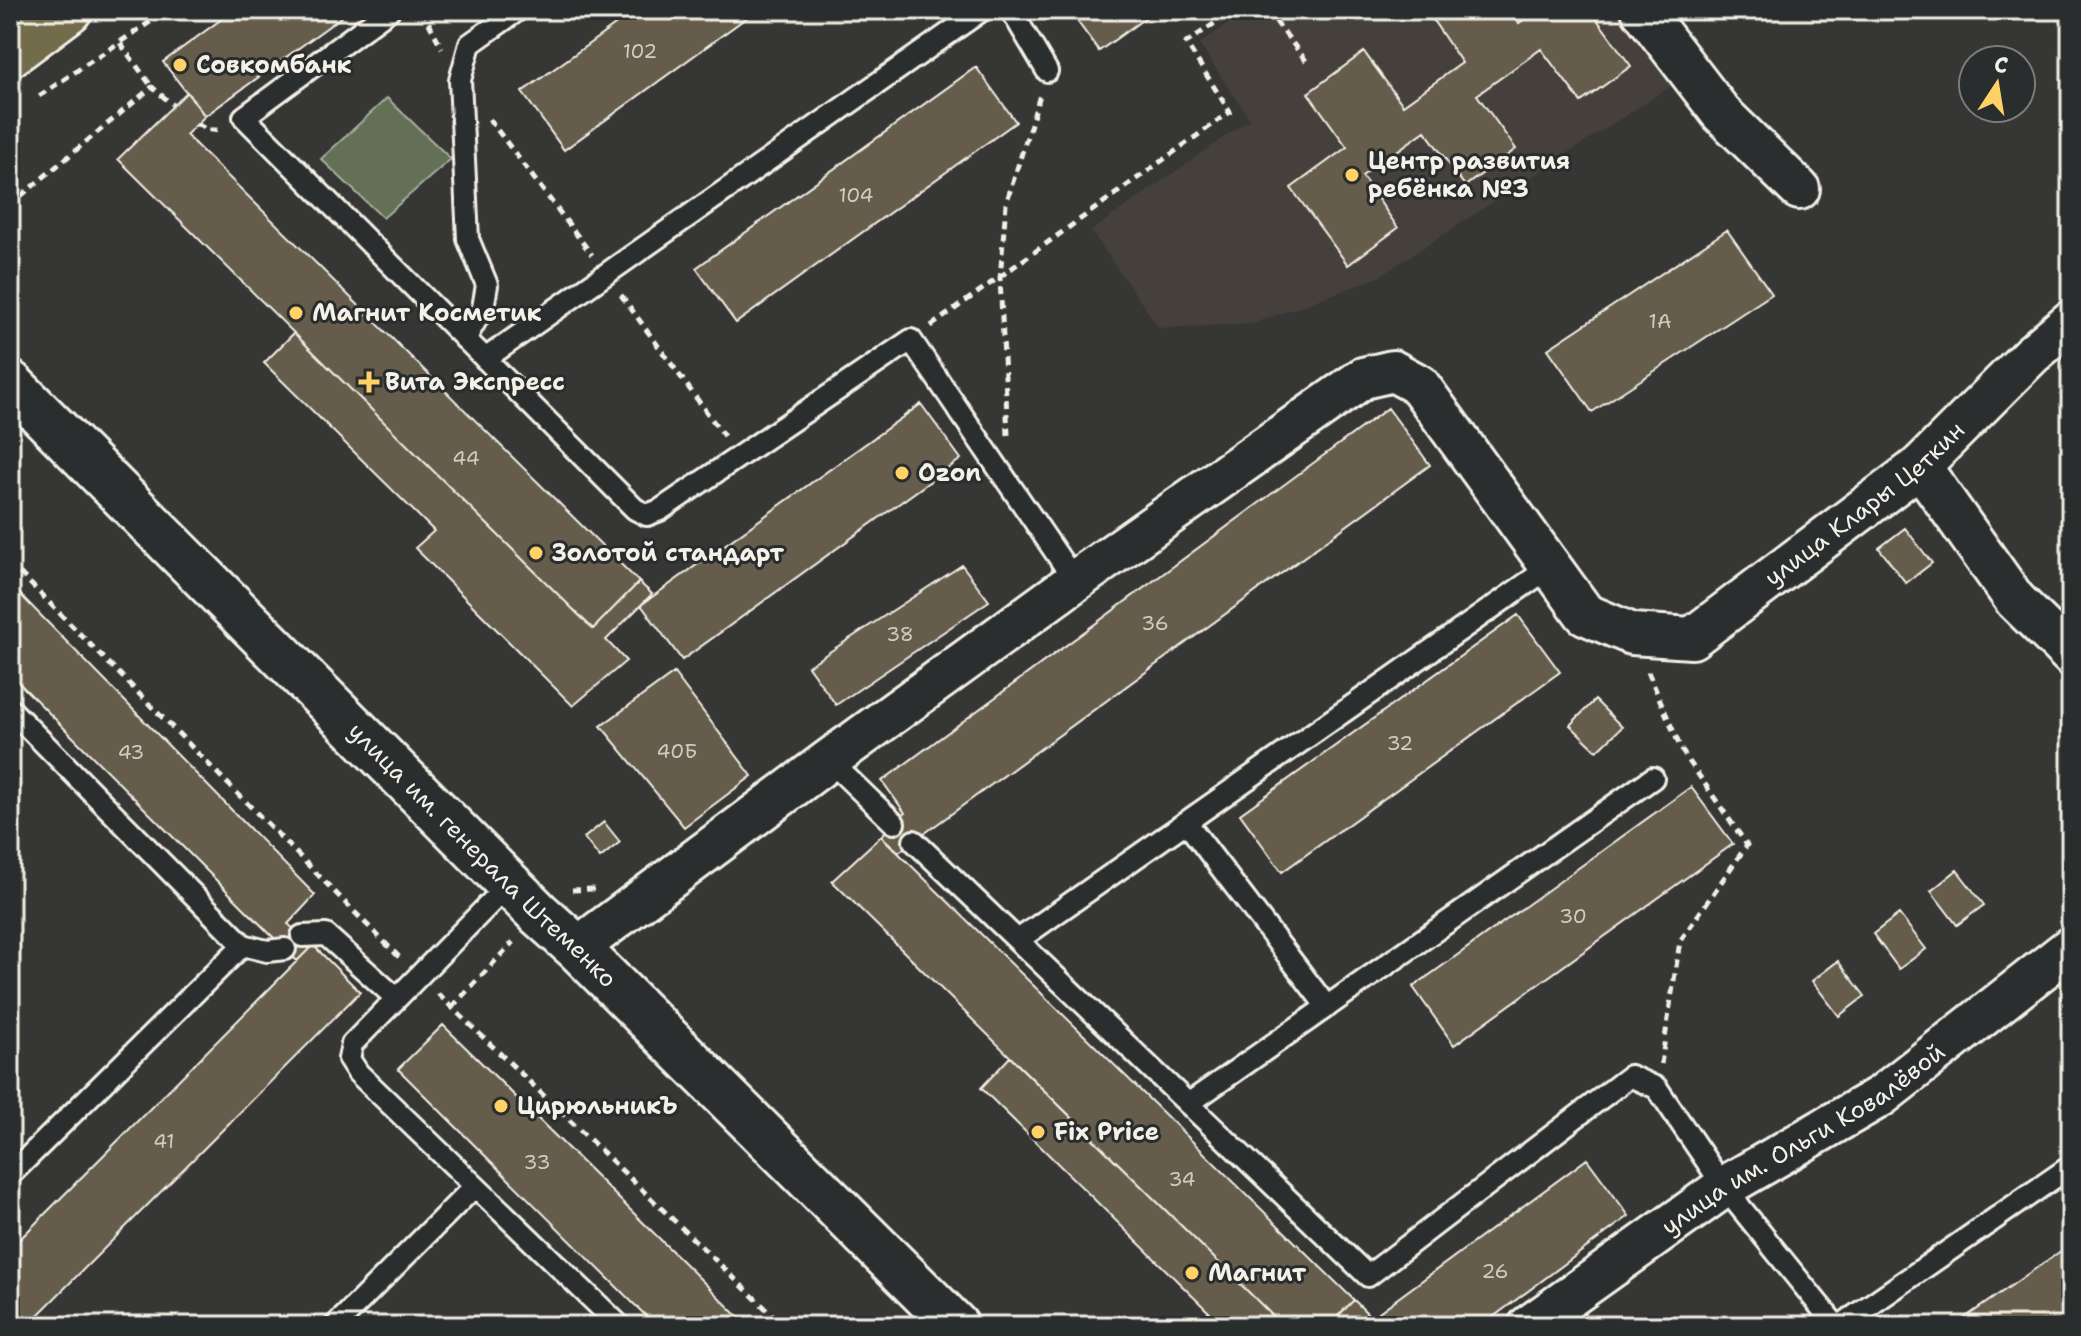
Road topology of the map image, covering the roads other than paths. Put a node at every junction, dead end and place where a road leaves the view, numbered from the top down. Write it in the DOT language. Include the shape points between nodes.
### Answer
graph roads {
  1 [pos="69,10"];
  2 [pos="389,10"];
  3 [pos="518,10"];
  4 [pos="982,10"];
  5 [pos="1011,10"];
  6 [pos="1642,10"];
  7 [pos="10,54"];
  8 [pos="1047,71"];
  9 [pos="1799,189"];
  10 [pos="2071,321"];
  11 [pos="465,339"];
  12 [pos="485,359"];
  13 [pos="10,383"];
  14 [pos="1920,466"];
  15 [pos="1550,567"];
  16 [pos="1075,581"];
  17 [pos="2071,655"];
  18 [pos="10,709"];
  19 [pos="829,760"];
  20 [pos="1653,778"];
  21 [pos="1186,822"];
  22 [pos="894,823"];
  23 [pos="914,841"];
  24 [pos="509,884"];
  25 [pos="302,936"];
  26 [pos="1018,940"];
  27 [pos="243,945"];
  28 [pos="2071,947"];
  29 [pos="577,948"];
  30 [pos="285,949"];
  31 [pos="396,998"];
  32 [pos="1327,1007"];
  33 [pos="1188,1104"];
  34 [pos="2071,1166"];
  35 [pos="10,1175"];
  36 [pos="475,1186"];
  37 [pos="1724,1187"];
  38 [pos="335,1326"];
  39 [pos="620,1326"];
  40 [pos="956,1326"];
  41 [pos="1529,1326"];
  42 [pos="1838,1326"];
  1 -- 7 [label="highway"];
  2 -- 11 [label="lane" via="244,117"];
  3 -- 11 [label="lane" via="470,44 460,80 468,239 487,285 483,308"];
  4 -- 12 [label="lane"];
  5 -- 8 [label="lane"];
  6 -- 9 [label="street" via="1721,113"];
  10 -- 14 [label="street, улица Клары Цеткин"];
  11 -- 12 [label="lane"];
  12 -- 16 [label="lane" via="635,509 647,515 911,340"];
  13 -- 24 [label="street, улица им. генерала Штеменко"];
  14 -- 15 [label="street, улица Клары Цеткин" via="1692,638 1632,634 1585,614"];
  14 -- 17 [label="street" via="2015,600"];
  15 -- 16 [label="street, улица Клары Цеткин" via="1419,385 1393,371 1363,378"];
  15 -- 21 [label="lane"];
  16 -- 19 [label="street, улица Клары Цеткин"];
  18 -- 27 [label="lane"];
  19 -- 22 [label="lane"];
  19 -- 29 [label="street, улица Клары Цеткин"];
  20 -- 32 [label="lane"];
  21 -- 26 [label="lane"];
  21 -- 32 [label="lane"];
  23 -- 26 [label="lane"];
  24 -- 29 [label="street, улица им. генерала Штеменко"];
  24 -- 31 [label="lane"];
  25 -- 31 [label="lane" via="326,935"];
  26 -- 33 [label="lane"];
  27 -- 30 [label="lane"];
  27 -- 35 [label="lane"];
  28 -- 37 [label="street, улица им. Ольги Ковалёвой" via="1881,1096"];
  29 -- 40 [label="street, улица им. генерала Штеменко"];
  31 -- 36 [label="lane" via="352,1044 349,1059"];
  32 -- 33 [label="lane"];
  33 -- 37 [label="lane" via="1368,1276 1630,1076 1657,1088"];
  34 -- 42 [label="lane"];
  36 -- 38 [label="lane"];
  36 -- 39 [label="lane"];
  37 -- 41 [label="street, улица им. Ольги Ковалёвой"];
  37 -- 42 [label="lane"];
}
